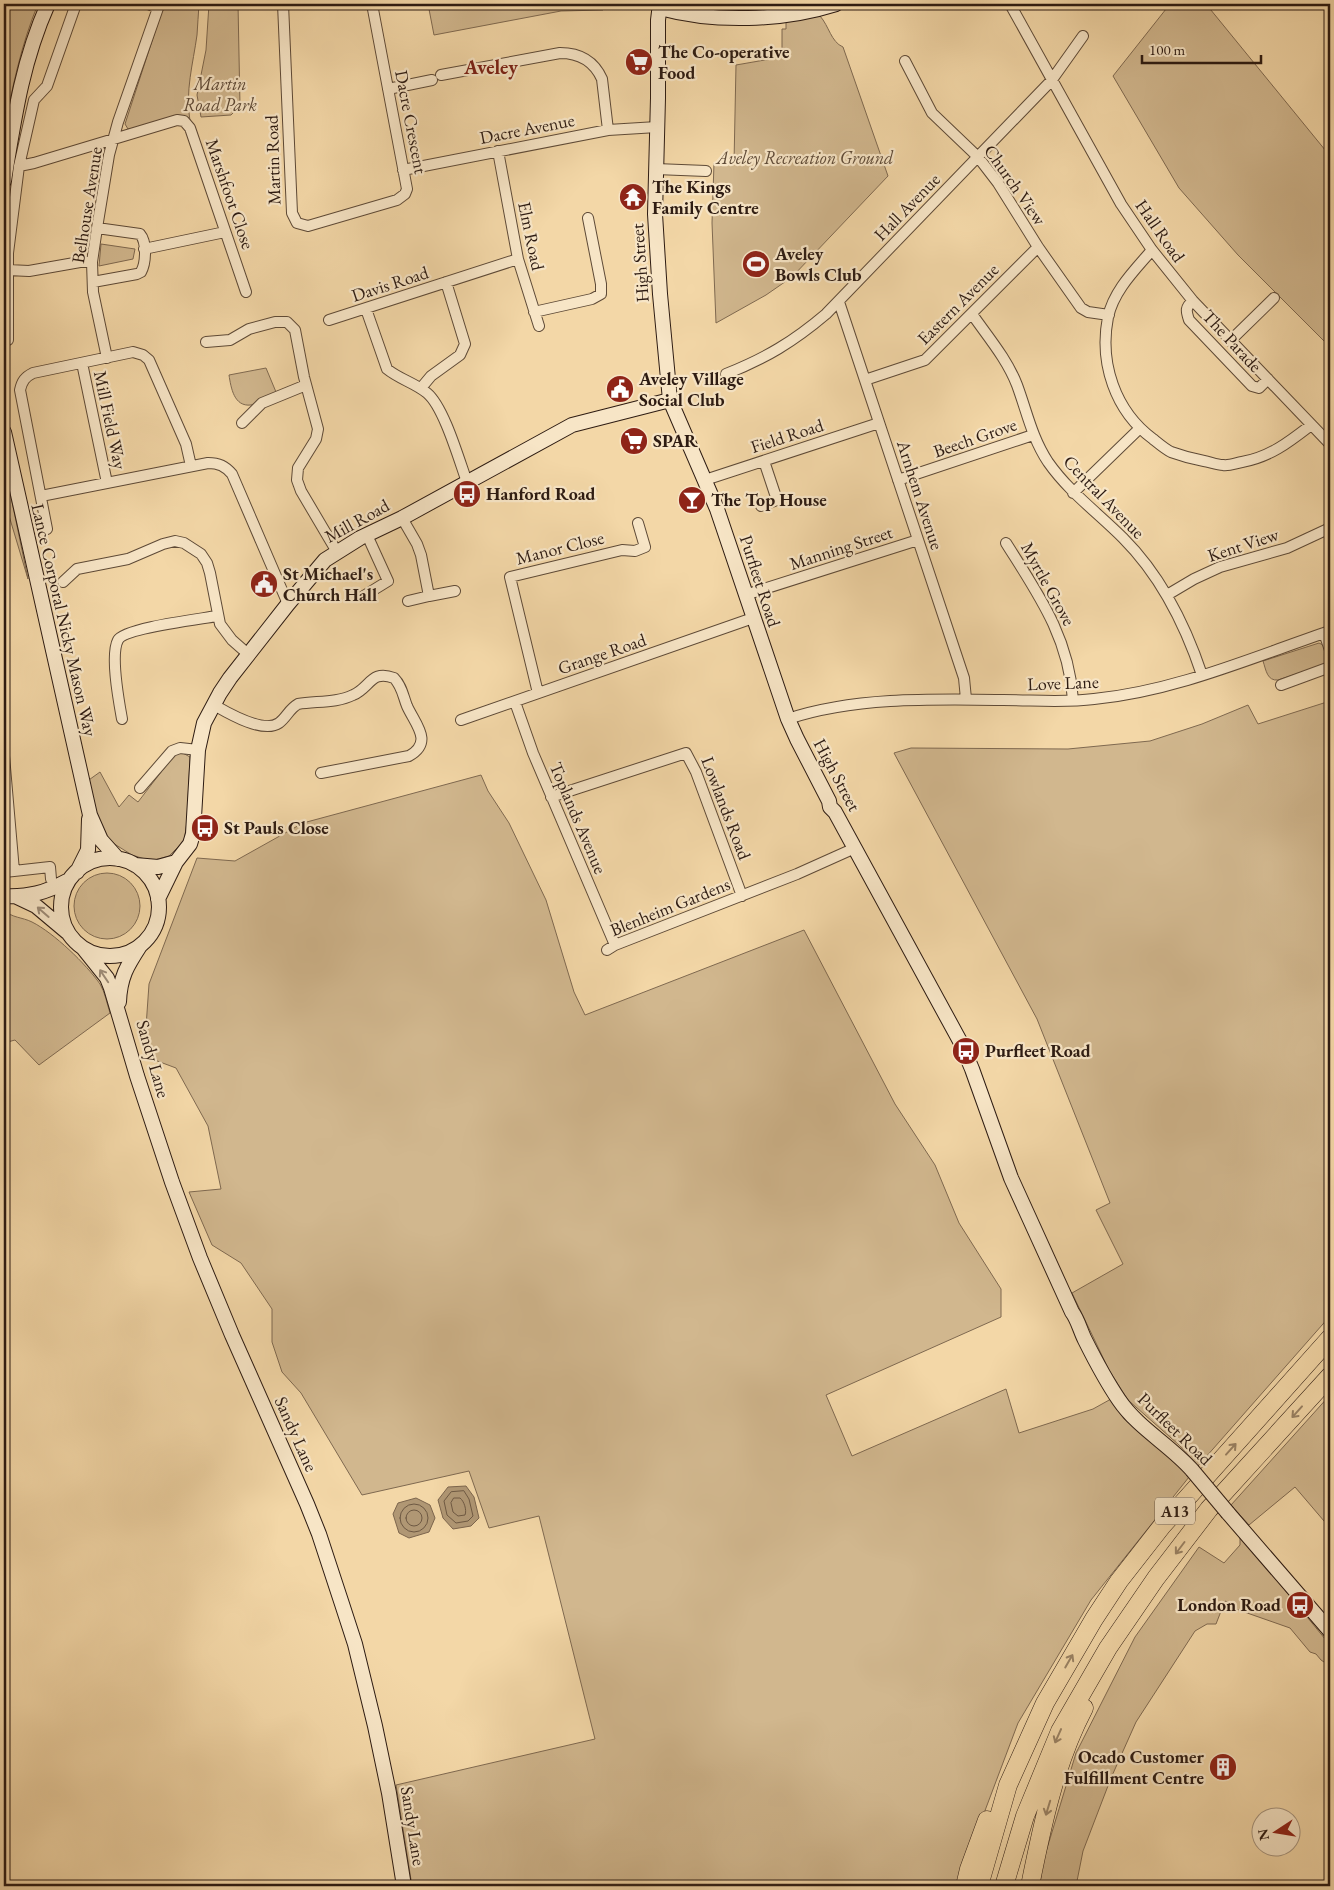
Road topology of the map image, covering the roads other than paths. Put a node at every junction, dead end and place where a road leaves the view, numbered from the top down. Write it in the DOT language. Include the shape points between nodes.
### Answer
graph roads {
  1 [pos="48,4"];
  2 [pos="76,4"];
  3 [pos="148,4"];
  4 [pos="283,4"];
  5 [pos="372,4"];
  6 [pos="836,4"];
  7 [pos="1010,4"];
  8 [pos="159,6"];
  9 [pos="660,6"];
  10 [pos="1083,36"];
  11 [pos="905,60"];
  12 [pos="1051,81"];
  13 [pos="388,89"];
  14 [pos="657,127"];
  15 [pos="608,130"];
  16 [pos="113,140"];
  17 [pos="498,151"];
  18 [pos="978,157"];
  19 [pos="19,166"];
  20 [pos="656,169"];
  21 [pos="404,170"];
  22 [pos="706,171"];
  23 [pos="4,181"];
  24 [pos="588,218"];
  25 [pos="297,223"];
  26 [pos="96,228"];
  27 [pos="225,232"];
  28 [pos="1038,247"];
  29 [pos="144,249"];
  30 [pos="1152,250"];
  31 [pos="518,259"];
  32 [pos="92,262"];
  33 [pos="8,270"];
  34 [pos="93,282"];
  35 [pos="446,282"];
  36 [pos="246,292"];
  37 [pos="1274,298"];
  38 [pos="1193,301"];
  39 [pos="839,302"];
  40 [pos="366,308"];
  41 [pos="534,312"];
  42 [pos="972,314"];
  43 [pos="1109,315"];
  44 [pos="329,320"];
  45 [pos="539,326"];
  46 [pos="8,340"];
  47 [pos="1230,341"];
  48 [pos="206,342"];
  49 [pos="107,358"];
  50 [pos="82,363"];
  51 [pos="726,374"];
  52 [pos="865,380"];
  53 [pos="1268,380"];
  54 [pos="306,385"];
  55 [pos="420,388"];
  56 [pos="670,400"];
  57 [pos="879,422"];
  58 [pos="242,423"];
  59 [pos="1311,425"];
  60 [pos="1140,429"];
  61 [pos="4,432"];
  62 [pos="1033,435"];
  63 [pos="1330,444"];
  64 [pos="764,461"];
  65 [pos="191,466"];
  66 [pos="705,480"];
  67 [pos="898,480"];
  68 [pos="468,482"];
  69 [pos="107,483"];
  70 [pos="1073,493"];
  71 [pos="41,496"];
  72 [pos="761,506"];
  73 [pos="402,518"];
  74 [pos="638,523"];
  75 [pos="1330,528"];
  76 [pos="47,529"];
  77 [pos="367,535"];
  78 [pos="918,540"];
  79 [pos="1006,543"];
  80 [pos="337,552"];
  81 [pos="63,582"];
  82 [pos="455,591"];
  83 [pos="745,595"];
  84 [pos="429,596"];
  85 [pos="1167,596"];
  86 [pos="362,598"];
  87 [pos="408,601"];
  88 [pos="288,604"];
  89 [pos="217,616"];
  90 [pos="753,618"];
  91 [pos="1327,632"];
  92 [pos="1330,650"];
  93 [pos="249,654"];
  94 [pos="1330,668"];
  95 [pos="1202,675"];
  96 [pos="1280,685"];
  97 [pos="538,693"];
  98 [pos="966,699"];
  99 [pos="1073,700"];
  100 [pos="515,702"];
  101 [pos="214,705"];
  102 [pos="122,719"];
  103 [pos="788,719"];
  104 [pos="461,720"];
  105 [pos="198,750"];
  106 [pos="4,756"];
  107 [pos="321,773"];
  108 [pos="5,781"];
  109 [pos="140,788"];
  110 [pos="552,797"];
  111 [pos="90,815"];
  112 [pos="855,848"];
  113 [pos="118,858"];
  114 [pos="176,862"];
  115 [pos="135,865"];
  116 [pos="9,871"];
  117 [pos="72,876"];
  118 [pos="51,879"];
  119 [pos="10,896"];
  120 [pos="742,896"];
  121 [pos="158,899"];
  122 [pos="67,932"];
  123 [pos="140,946"];
  124 [pos="82,948"];
  125 [pos="611,948"];
  126 [pos="118,1008"];
  127 [pos="1330,1338"];
  128 [pos="1330,1376"];
  129 [pos="1330,1631"];
  130 [pos="1108,1648"];
  131 [pos="1008,1785"];
  132 [pos="404,1886"];
  133 [pos="965,1886"];
  134 [pos="979,1886"];
  135 [pos="1004,1886"];
  136 [pos="1030,1886"];
  1 -- 23 [label="street" via="21,79"];
  2 -- 19 [label="street" via="47,86 34,100"];
  3 -- 8 [label="street, Belhouse Avenue"];
  4 -- 25 [label="street, Martin Road" via="292,213"];
  5 -- 13 [label="street, Dacre Crescent"];
  6 -- 9 [label="street" via="794,14 750,18 704,15"];
  7 -- 12 [label="street, Hall Road"];
  8 -- 16 [label="street, Belhouse Avenue"];
  9 -- 14 [label="street, High Street"];
  10 -- 12 [label="street, Hall Avenue"];
  11 -- 18 [label="street, Church View" via="932,113"];
  12 -- 18 [label="street, Hall Avenue"];
  12 -- 30 [label="street, Hall Road"];
  13 -- 15 [label="street" via="560,53 576,54 590,61 602,79"];
  13 -- 21 [label="street, Dacre Crescent"];
  14 -- 15 [label="street, Dacre Avenue"];
  14 -- 20 [label="street, High Street"];
  15 -- 17 [label="street, Dacre Avenue"];
  16 -- 19 [label="street, Marshfoot Close"];
  16 -- 26 [label="street, Belhouse Avenue"];
  16 -- 27 [label="street, Marshfoot Close" via="177,120 187,124"];
  17 -- 21 [label="street, Dacre Avenue"];
  17 -- 31 [label="street, Elm Road"];
  18 -- 28 [label="street, Church View"];
  18 -- 39 [label="street, Hall Avenue"];
  19 -- 33 [label="street"];
  20 -- 22 [label="street"];
  20 -- 56 [label="street, High Street" via="656,232"];
  21 -- 25 [label="street, Dacre Crescent" via="407,189 401,198 308,226"];
  24 -- 41 [label="street" via="601,294"];
  26 -- 29 [label="street" via="140,234"];
  26 -- 32 [label="street, Belhouse Avenue"];
  27 -- 29 [label="street"];
  27 -- 36 [label="street, Marshfoot Close"];
  28 -- 42 [label="street, Eastern Avenue"];
  28 -- 43 [label="street, Church View" via="1080,308"];
  29 -- 34 [label="street" via="141,272"];
  30 -- 38 [label="street, Hall Road"];
  30 -- 43 [label="street" via="1124,283"];
  31 -- 35 [label="street, Davis Road"];
  31 -- 41 [label="street, Elm Road"];
  32 -- 33 [label="street" via="29,271"];
  32 -- 34 [label="street, Belhouse Avenue"];
  33 -- 46 [label="street"];
  34 -- 49 [label="street, Belhouse Avenue"];
  35 -- 40 [label="street, Davis Road"];
  35 -- 55 [label="street" via="465,344 460,354"];
  37 -- 47 [label="street"];
  38 -- 47 [label="street, Hall Road"];
  38 -- 53 [label="street, The Parade" via="1186,310 1188,320 1252,386 1259,388"];
  39 -- 51 [label="street, Hall Avenue" via="775,352"];
  39 -- 52 [label="street, Arnhem Avenue"];
  40 -- 44 [label="street, Davis Road"];
  40 -- 55 [label="street" via="387,369"];
  41 -- 45 [label="street, Elm Road"];
  42 -- 52 [label="street, Eastern Avenue" via="925,360"];
  42 -- 62 [label="street, Central Avenue" via="1011,371"];
  43 -- 60 [label="street" via="1105,342 1110,378 1124,409"];
  47 -- 53 [label="street, Hall Road"];
  48 -- 54 [label="street" via="230,340 249,329 287,322 298,336"];
  49 -- 50 [label="street"];
  49 -- 65 [label="street" via="133,352 149,360 186,444"];
  50 -- 69 [label="street, Mill Field Way"];
  50 -- 71 [label="street" via="33,373 21,383"];
  52 -- 57 [label="street, Arnhem Avenue"];
  53 -- 59 [label="street, Hall Road"];
  54 -- 58 [label="street" via="262,403"];
  54 -- 80 [label="street" via="318,428 316,439 298,468 297,480"];
  55 -- 68 [label="street" via="436,404"];
  56 -- 66 [label="street, Purfleet Road"];
  56 -- 68 [label="street, Mill Road" via="572,425"];
  57 -- 64 [label="street, Field Road"];
  57 -- 67 [label="street, Arnhem Avenue"];
  59 -- 60 [label="street" via="1281,448 1257,460 1224,465 1170,451"];
  59 -- 63 [label="street, Hall Road"];
  60 -- 70 [label="street"];
  61 -- 111 [label="street, Lance Corporal Nicky Mason Way"];
  62 -- 67 [label="street, Beech Grove"];
  62 -- 70 [label="street, Central Avenue" via="1058,476"];
  64 -- 66 [label="street, Field Road"];
  64 -- 72 [label="street" via="777,500"];
  65 -- 69 [label="street"];
  65 -- 88 [label="street" via="217,463 232,474"];
  66 -- 83 [label="street, Purfleet Road"];
  67 -- 78 [label="street, Arnhem Avenue"];
  68 -- 73 [label="street, Mill Road"];
  69 -- 71 [label="street"];
  70 -- 85 [label="street, Central Avenue" via="1124,539"];
  71 -- 76 [label="street"];
  73 -- 77 [label="street, Mill Road"];
  73 -- 84 [label="street" via="421,554"];
  74 -- 97 [label="street, Manor Close" via="645,546 635,551 622,550 510,577"];
  75 -- 85 [label="street, Kent View" via="1287,548 1220,567"];
  77 -- 80 [label="street, Mill Road"];
  77 -- 86 [label="street" via="388,581"];
  78 -- 83 [label="street, Manning Street"];
  78 -- 98 [label="street, Arnhem Avenue" via="964,678"];
  79 -- 99 [label="street, Myrtle Grove" via="1054,622 1067,663"];
  80 -- 88 [label="street, Mill Road" via="325,560"];
  81 -- 89 [label="street" via="77,569 128,559 175,541 193,548 207,563"];
  82 -- 84 [label="street"];
  83 -- 90 [label="street, Purfleet Road"];
  84 -- 87 [label="street"];
  85 -- 95 [label="street, Central Avenue" via="1189,639"];
  88 -- 93 [label="street, Mill Road"];
  89 -- 93 [label="street" via="225,633"];
  89 -- 102 [label="street" via="121,635 116,648 116,681"];
  90 -- 97 [label="street, Grange Road"];
  90 -- 103 [label="street, Purfleet Road"];
  91 -- 92 [label="street"];
  91 -- 95 [label="street, Love Lane"];
  93 -- 101 [label="street, Mill Road"];
  94 -- 96 [label="street"];
  95 -- 99 [label="street, Love Lane" via="1135,694"];
  97 -- 100 [label="street, Grange Road"];
  98 -- 99 [label="street, Love Lane"];
  98 -- 103 [label="street, Love Lane" via="846,705"];
  100 -- 104 [label="street, Grange Road"];
  100 -- 110 [label="street, Toplands Avenue"];
  101 -- 105 [label="street, Mill Road" via="204,723"];
  101 -- 107 [label="street" via="254,724 270,726 280,722 298,704 352,696 376,677 394,678 402,688 422,734 420,746 409,756"];
  103 -- 112 [label="street, High Street" via="830,807"];
  105 -- 109 [label="street" via="180,748 172,751"];
  105 -- 114 [label="street, Mill Road" via="193,834 190,844"];
  106 -- 108 [label="street"];
  108 -- 116 [label="street"];
  110 -- 120 [label="street, Lowlands Road" via="686,753"];
  110 -- 125 [label="street, Toplands Avenue"];
  111 -- 113 [label="street, Lance Corporal Nicky Mason Way" via="101,840"];
  111 -- 117 [label="street, Lance Corporal Nicky Mason Way" via="89,843"];
  112 -- 120 [label="street, Blenheim Gardens"];
  112 -- 129 [label="street, Purfleet Road, bridge" via="961,1043 1011,1178 1096,1362 1132,1415 1178,1454"];
  113 -- 115 [label="street"];
  113 -- 117 [label="street" via="95,861"];
  114 -- 115 [label="street" via="158,867"];
  114 -- 121 [label="street, Mill Road"];
  115 -- 121 [label="street" via="148,876"];
  116 -- 118 [label="street" via="50,867"];
  117 -- 119 [label="street" via="46,892"];
  117 -- 122 [label="street" via="61,903"];
  122 -- 119 [label="street, one-way" via="36,906"];
  120 -- 125 [label="street, Blenheim Gardens"];
  121 -- 123 [label="street" via="154,927"];
  122 -- 124 [label="street"];
  123 -- 124 [label="street" via="112,955"];
  123 -- 126 [label="street, Sandy Lane" via="124,971"];
  126 -- 124 [label="street, Sandy Lane, one-way" via="107,978"];
  126 -- 132 [label="street, Sandy Lane" via="137,1076 200,1258 307,1504 342,1604 375,1726"];
  131 -- 127 [label="highway, A13, one-way" via="1045,1703 1119,1582 1162,1526"];
  128 -- 130 [label="highway, A13, one-way" via="1209,1509"];
  130 -- 135 [label="highway, A13, one-way" via="1060,1731 1025,1816"];
  130 -- 136 [label="highway, one-way" via="1104,1669 1062,1761 1042,1826"];
  131 -- 133 [label="highway" via="989,1815"];
  131 -- 134 [label="highway, A13"];
}
